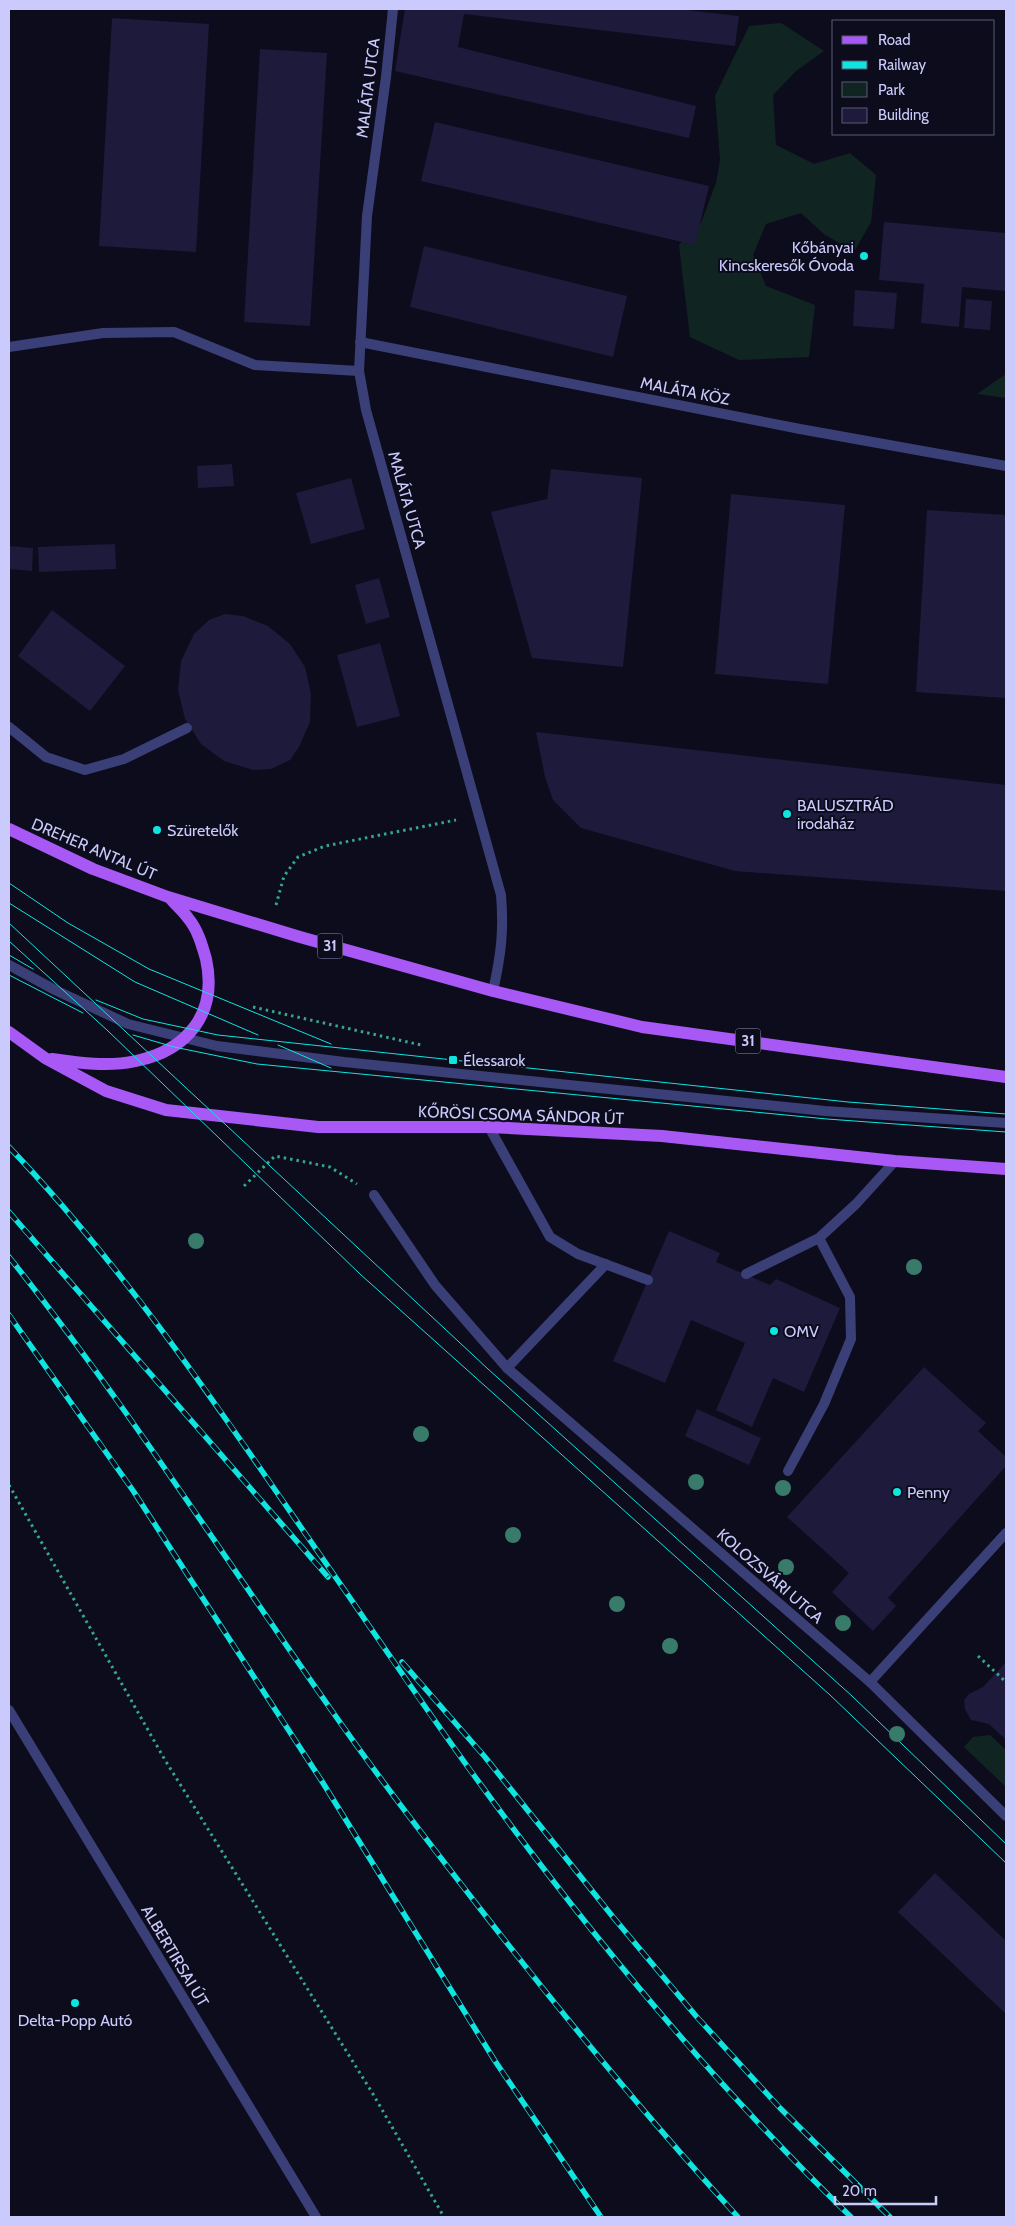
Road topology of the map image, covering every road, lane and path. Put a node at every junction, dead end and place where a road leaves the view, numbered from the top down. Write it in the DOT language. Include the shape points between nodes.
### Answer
graph roads {
  1 [pos="393,9"];
  2 [pos="360,342"];
  3 [pos="9,347"];
  4 [pos="359,371"];
  5 [pos="1006,466"];
  6 [pos="9,726"];
  7 [pos="187,728"];
  8 [pos="479,816"];
  9 [pos="9,829"];
  10 [pos="168,897"];
  11 [pos="270,928"];
  12 [pos="9,965"];
  13 [pos="493,990"];
  14 [pos="253,1007"];
  15 [pos="9,1032"];
  16 [pos="184,1039"];
  17 [pos="426,1046"];
  18 [pos="45,1058"];
  19 [pos="1006,1077"];
  20 [pos="952,1118"];
  21 [pos="1006,1123"];
  22 [pos="489,1127"];
  23 [pos="1006,1129"];
  24 [pos="895,1161"];
  25 [pos="1006,1169"];
  26 [pos="244,1186"];
  27 [pos="374,1194"];
  28 [pos="819,1238"];
  29 [pos="606,1264"];
  30 [pos="746,1274"];
  31 [pos="648,1280"];
  32 [pos="507,1368"];
  33 [pos="788,1471"];
  34 [pos="9,1485"];
  35 [pos="1006,1533"];
  36 [pos="978,1656"];
  37 [pos="870,1682"];
  38 [pos="1006,1682"];
  39 [pos="9,1710"];
  40 [pos="1006,1816"];
  41 [pos="316,2217"];
  42 [pos="444,2217"];
  1 -- 2 [label="street, MALÁTA UTCA" via="370,191"];
  2 -- 4 [label="street, MALÁTA UTCA"];
  2 -- 5 [label="street, MALÁTA KÖZ"];
  3 -- 4 [label="street" via="103,333 174,332 255,365"];
  4 -- 8 [label="street, MALÁTA UTCA" via="366,410"];
  6 -- 7 [label="street" via="46,757 85,770 124,759"];
  8 -- 11 [label="path" via="325,846 298,857 284,876"];
  8 -- 13 [label="street, MALÁTA UTCA" via="501,895 503,929"];
  9 -- 10 [label="main road, DREHER ANTAL ÚT / 31" via="93,869"];
  10 -- 11 [label="main road, 31"];
  10 -- 16 [label="main road" via="189,918 202,942 210,976 209,995 203,1012"];
  11 -- 13 [label="main road, 31"];
  12 -- 16 [label="street" via="128,1024"];
  13 -- 19 [label="main road, 31" via="642,1027"];
  14 -- 17 [label="path"];
  15 -- 18 [label="main road"];
  16 -- 18 [label="main road" via="174,1047 124,1063 91,1064"];
  16 -- 20 [label="street" via="344,1062 825,1111"];
  18 -- 22 [label="main road, KŐRÖSI CSOMA SÁNDOR ÚT" via="106,1091 166,1110 318,1127"];
  20 -- 21 [label="street"];
  20 -- 23 [label="street"];
  22 -- 24 [label="main road, KŐRÖSI CSOMA SÁNDOR ÚT" via="662,1136"];
  22 -- 29 [label="street" via="550,1238 578,1254"];
  24 -- 25 [label="main road, KŐRÖSI CSOMA SÁNDOR ÚT"];
  24 -- 28 [label="street"];
  26 -- 27 [label="path" via="275,1156 330,1167"];
  27 -- 32 [label="street, KOLOZSVÁRI UTCA" via="435,1285"];
  28 -- 30 [label="street"];
  28 -- 33 [label="street" via="850,1297 851,1339 824,1404"];
  29 -- 31 [label="street"];
  29 -- 32 [label="street"];
  32 -- 37 [label="street, KOLOZSVÁRI UTCA"];
  34 -- 42 [label="path" via="164,1760 373,2094"];
  35 -- 37 [label="street"];
  36 -- 38 [label="path"];
  37 -- 40 [label="street, KOLOZSVÁRI UTCA"];
  39 -- 41 [label="street, ALBERTIRSAI ÚT"];
}
